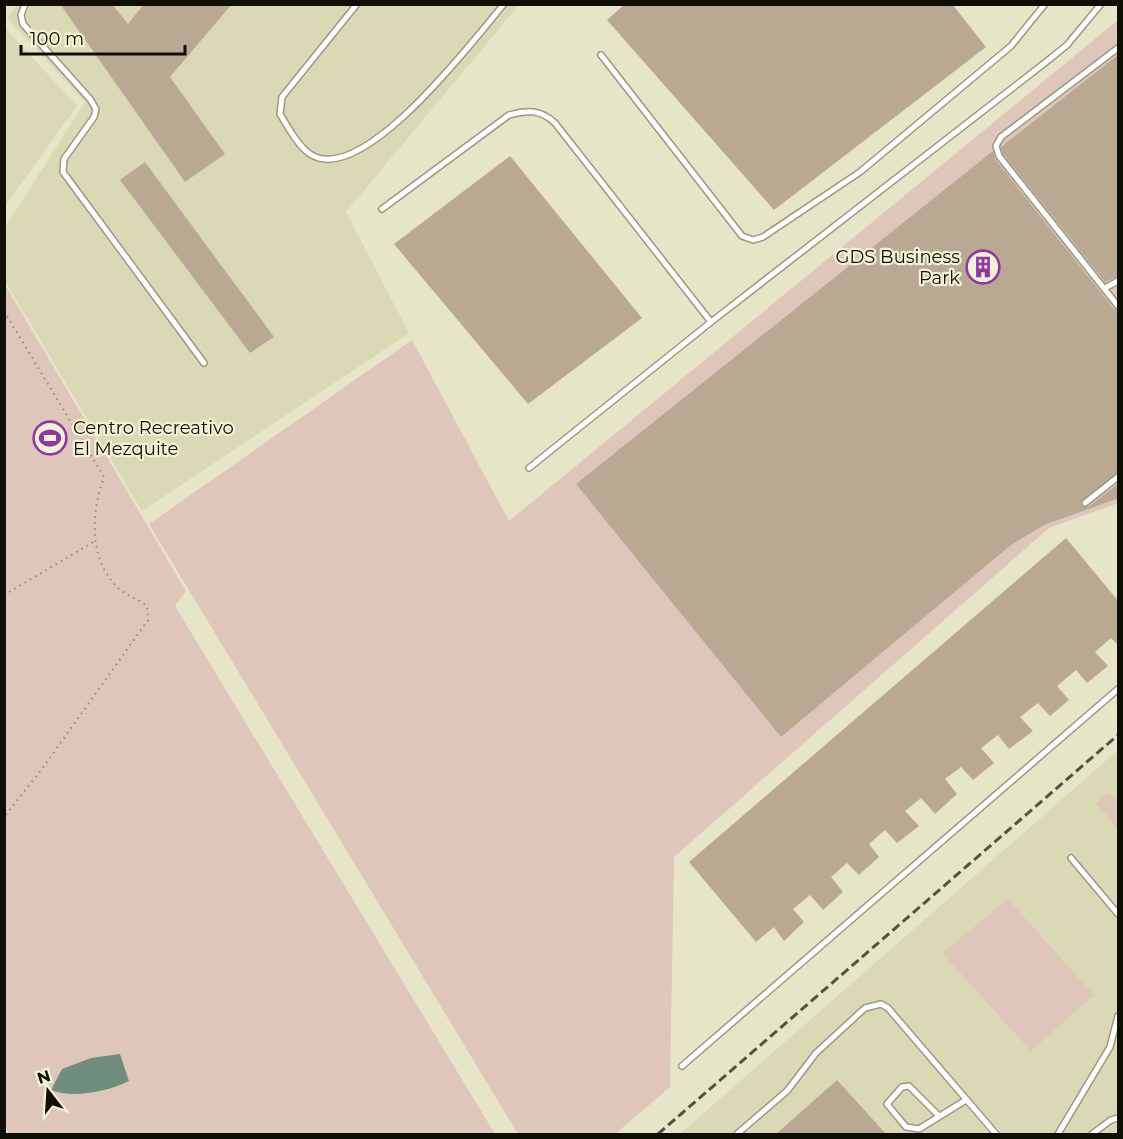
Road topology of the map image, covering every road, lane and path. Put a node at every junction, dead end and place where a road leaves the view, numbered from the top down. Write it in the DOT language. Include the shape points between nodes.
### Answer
graph roads {
  1 [pos="25,4"];
  2 [pos="357,4"];
  3 [pos="504,4"];
  4 [pos="1045,4"];
  5 [pos="1101,4"];
  6 [pos="1119,48"];
  7 [pos="601,55"];
  8 [pos="382,209"];
  9 [pos="1119,281"];
  10 [pos="1105,288"];
  11 [pos="1119,306"];
  12 [pos="4,311"];
  13 [pos="711,321"];
  14 [pos="204,363"];
  15 [pos="529,468"];
  16 [pos="1119,477"];
  17 [pos="1085,503"];
  18 [pos="95,541"];
  19 [pos="4,595"];
  20 [pos="1119,689"];
  21 [pos="4,817"];
  22 [pos="1071,858"];
  23 [pos="1119,914"];
  24 [pos="1119,1016"];
  25 [pos="682,1066"];
  26 [pos="966,1100"];
  27 [pos="938,1115"];
  28 [pos="1119,1118"];
  29 [pos="737,1134"];
  30 [pos="996,1134"];
  31 [pos="1058,1134"];
  32 [pos="1092,1134"];
  1 -- 14 [label="lane" via="23,24 96,109 64,159 63,172"];
  2 -- 3 [label="lane" via="282,97 280,114 310,154 319,158 357,150 404,118"];
  4 -- 7 [label="lane" via="1011,46 860,172 753,240 741,236"];
  5 -- 13 [label="lane" via="1067,45"];
  6 -- 10 [label="lane" via="1001,137 996,146 999,156"];
  8 -- 13 [label="lane" via="508,116 523,111 540,112 555,123"];
  9 -- 10 [label="lane"];
  10 -- 11 [label="lane"];
  12 -- 18 [label="path" via="104,477 95,501"];
  13 -- 15 [label="lane"];
  16 -- 17 [label="lane"];
  18 -- 19 [label="path"];
  18 -- 21 [label="path" via="117,587 147,606 148,620"];
  20 -- 25 [label="lane"];
  22 -- 23 [label="lane"];
  24 -- 31 [label="lane" via="1110,1047"];
  26 -- 27 [label="lane"];
  26 -- 29 [label="lane" via="888,1008 873,1004 816,1053 787,1091"];
  26 -- 30 [label="lane"];
  27 -- 27 [label="lane" via="909,1086 902,1087 887,1104 912,1130 925,1126"];
  28 -- 32 [label="lane"];
}
